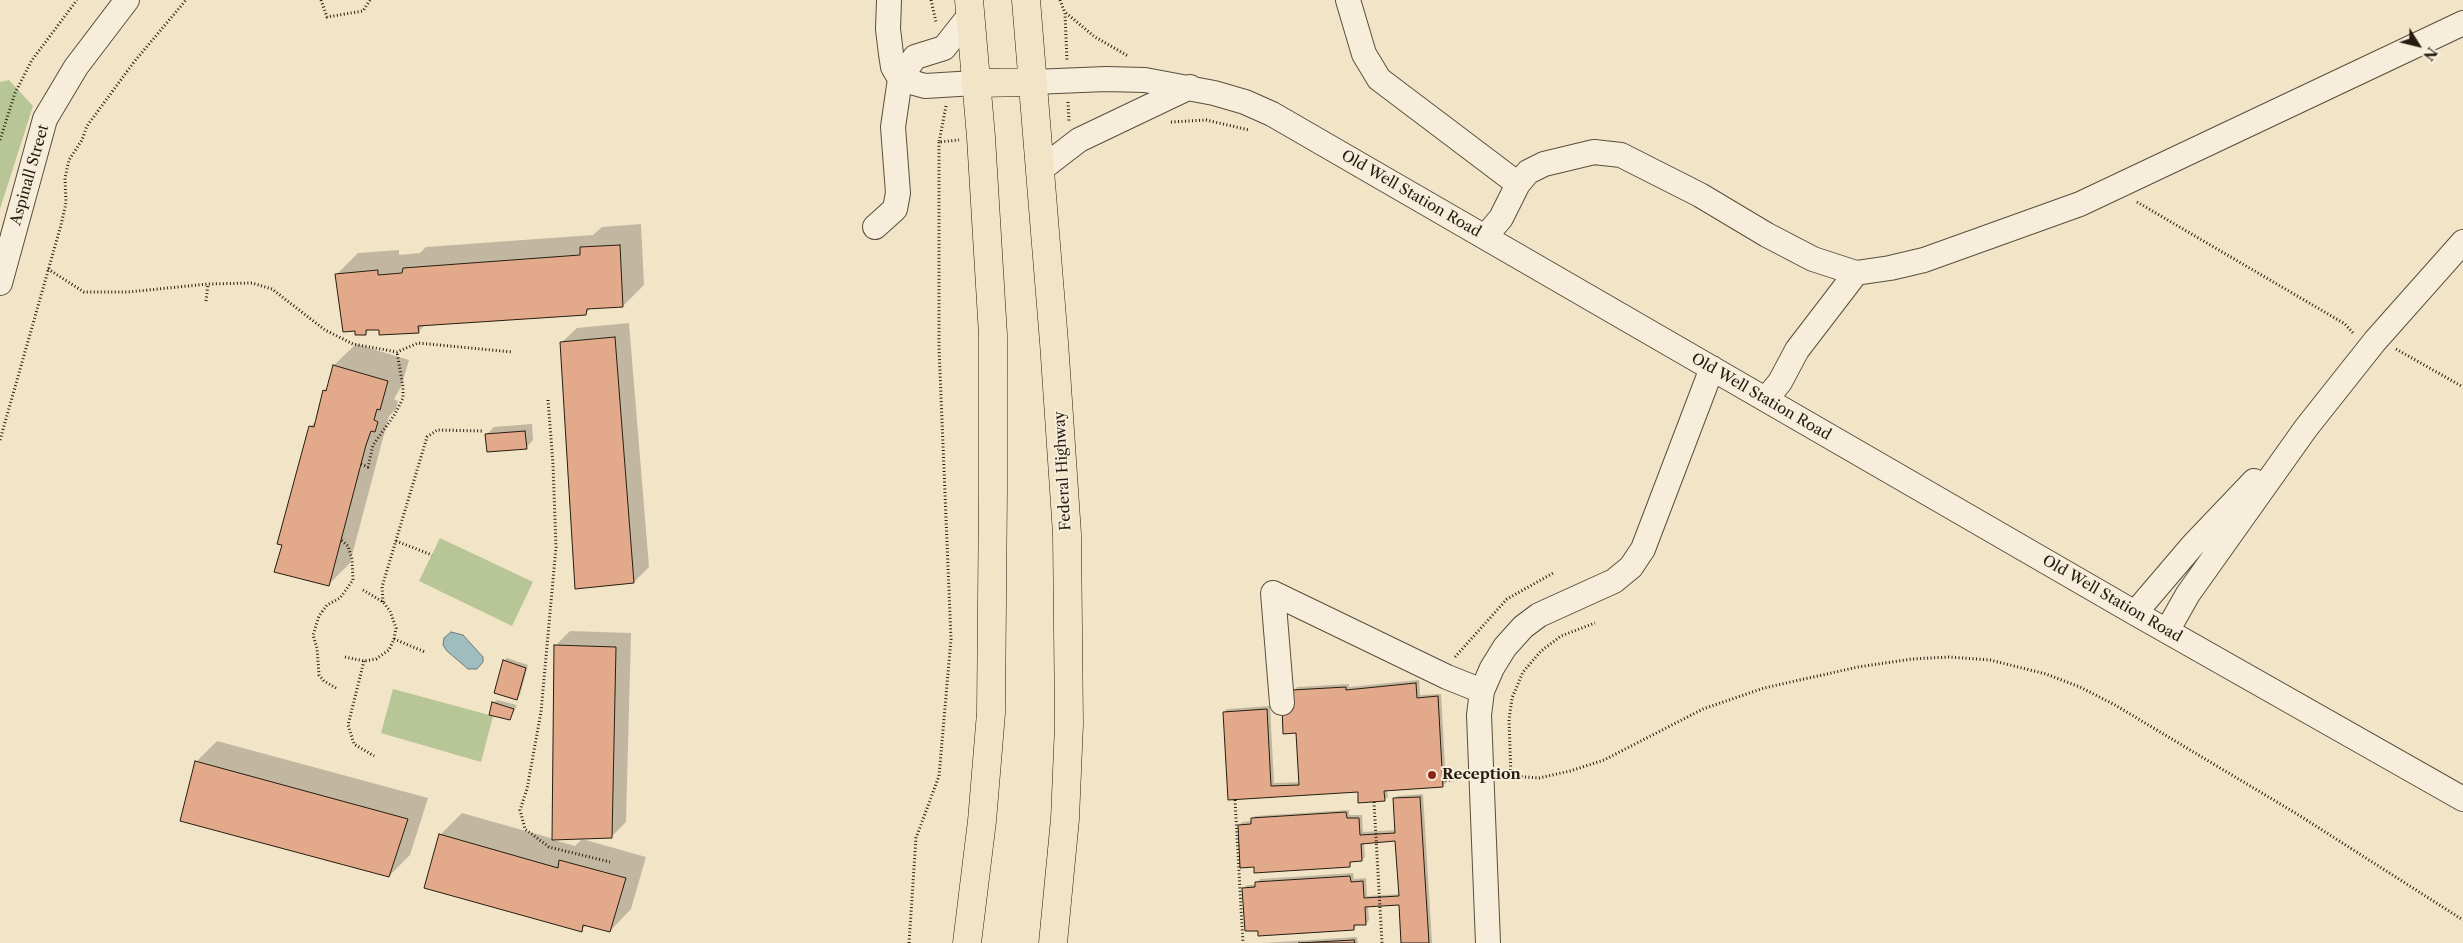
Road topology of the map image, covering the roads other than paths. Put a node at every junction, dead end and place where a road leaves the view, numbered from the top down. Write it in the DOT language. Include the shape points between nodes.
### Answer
graph roads {
  1 [pos="127,0"];
  2 [pos="888,0"];
  3 [pos="1026,0"];
  4 [pos="1348,0"];
  5 [pos="969,7"];
  6 [pos="2463,23"];
  7 [pos="900,79"];
  8 [pos="1033,82"];
  9 [pos="962,84"];
  10 [pos="1190,87"];
  11 [pos="1040,170"];
  12 [pos="1518,184"];
  13 [pos="875,228"];
  14 [pos="1485,237"];
  15 [pos="2463,242"];
  16 [pos="4,253"];
  17 [pos="1856,272"];
  18 [pos="0,283"];
  19 [pos="1712,368"];
  20 [pos="1766,399"];
  21 [pos="2306,428"];
  22 [pos="2135,613"];
  23 [pos="2167,631"];
  24 [pos="1482,691"];
  25 [pos="1282,702"];
  26 [pos="2463,799"];
  27 [pos="967,943"];
  28 [pos="1053,943"];
  29 [pos="1488,943"];
  1 -- 16 [label="street, Aspinall Street" via="76,67 45,119"];
  2 -- 7 [label="street" via="891,54 893,67"];
  3 -- 8 [label="highway, Federal Highway"];
  4 -- 12 [label="street" via="1364,54 1378,79"];
  5 -- 7 [label="street" via="944,48 915,57"];
  5 -- 9 [label="highway"];
  6 -- 17 [label="street" via="2080,204 1924,260"];
  7 -- 9 [label="street" via="925,86"];
  7 -- 13 [label="street" via="893,127 898,193 895,209"];
  8 -- 9 [label="highway"];
  8 -- 10 [label="street, Old Well Station Road" via="1123,79"];
  8 -- 11 [label="highway, Federal Highway"];
  9 -- 27 [label="highway" via="981,137 993,335 991,713"];
  10 -- 11 [label="street" via="1079,140"];
  10 -- 14 [label="street, Old Well Station Road" via="1245,102 1272,114"];
  11 -- 28 [label="highway, Federal Highway" via="1062,448 1069,630 1065,819"];
  12 -- 14 [label="street" via="1500,218"];
  12 -- 17 [label="street" via="1528,172 1567,157 1594,152 1621,155 1813,259"];
  14 -- 19 [label="street, Old Well Station Road"];
  15 -- 21 [label="street" via="2375,341"];
  16 -- 18 [label="street, Aspinall Street"];
  17 -- 20 [label="street" via="1797,350 1780,382"];
  19 -- 20 [label="street, Old Well Station Road"];
  19 -- 24 [label="street" via="1643,549 1631,567 1614,581 1539,615 1523,627 1505,647"];
  20 -- 22 [label="street, Old Well Station Road"];
  21 -- 22 [label="street" via="2193,544"];
  21 -- 23 [label="street" via="2188,594"];
  22 -- 23 [label="street, Old Well Station Road"];
  23 -- 26 [label="street, Old Well Station Road"];
  24 -- 25 [label="street" via="1273,594"];
  24 -- 29 [label="street" via="1480,777"];
}
